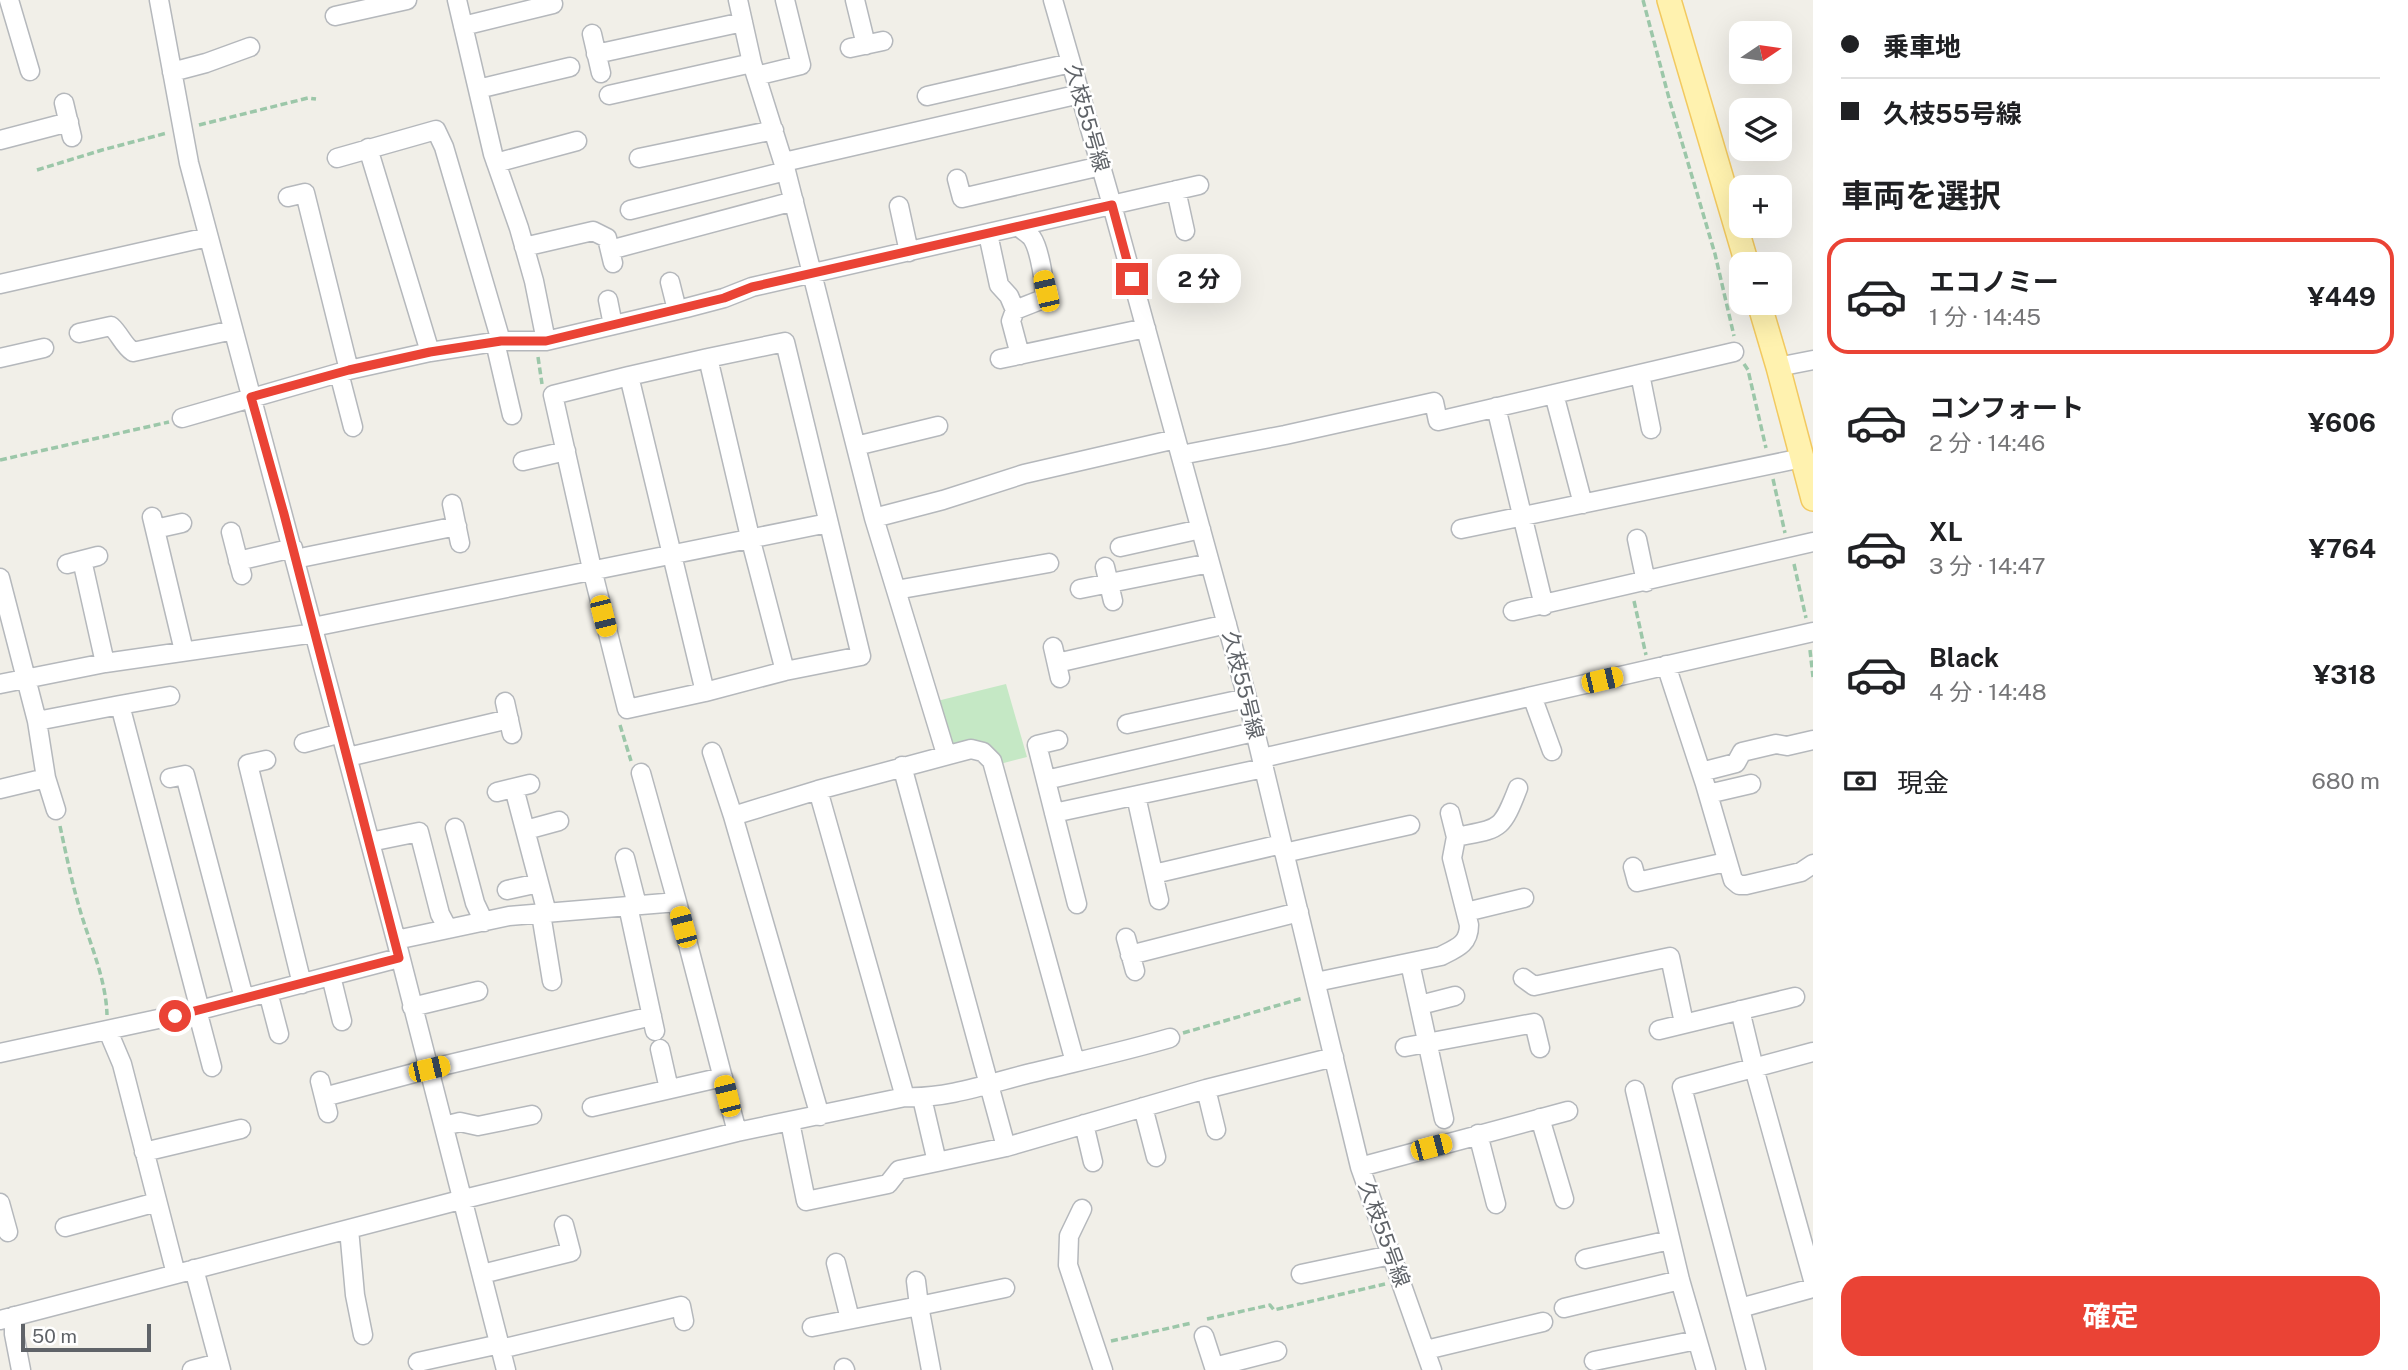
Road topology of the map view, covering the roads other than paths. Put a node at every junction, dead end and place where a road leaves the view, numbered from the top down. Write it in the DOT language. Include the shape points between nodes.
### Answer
graph roads {
  1 [pos="9,0"];
  2 [pos="159,0"];
  3 [pos="407,0"];
  4 [pos="457,0"];
  5 [pos="738,0"];
  6 [pos="855,0"];
  7 [pos="1053,0"];
  8 [pos="1669,0"];
  9 [pos="553,4"];
  10 [pos="793,10"];
  11 [pos="335,16"];
  12 [pos="743,22"];
  13 [pos="463,26"];
  14 [pos="592,34"];
  15 [pos="866,45"];
  16 [pos="250,47"];
  17 [pos="596,54"];
  18 [pos="1071,63"];
  19 [pos="569,67"];
  20 [pos="754,69"];
  21 [pos="30,71"];
  22 [pos="172,72"];
  23 [pos="601,73"];
  24 [pos="478,89"];
  25 [pos="1080,94"];
  26 [pos="609,95"];
  27 [pos="927,96"];
  28 [pos="64,103"];
  29 [pos="774,130"];
  30 [pos="0,140"];
  31 [pos="577,141"];
  32 [pos="368,148"];
  33 [pos="337,158"];
  34 [pos="639,158"];
  35 [pos="496,163"];
  36 [pos="1101,166"];
  37 [pos="785,167"];
  38 [pos="957,179"];
  39 [pos="1199,185"];
  40 [pos="1176,190"];
  41 [pos="288,197"];
  42 [pos="794,201"];
  43 [pos="1112,205"];
  44 [pos="899,206"];
  45 [pos="630,210"];
  46 [pos="1019,227"];
  47 [pos="1185,231"];
  48 [pos="989,234"];
  49 [pos="208,237"];
  50 [pos="524,247"];
  51 [pos="909,252"];
  52 [pos="1743,252"];
  53 [pos="813,274"];
  54 [pos="670,282"];
  55 [pos="0,284"];
  56 [pos="608,300"];
  57 [pos="677,310"];
  58 [pos="1016,310"];
  59 [pos="1763,315"];
  60 [pos="614,325"];
  61 [pos="1146,328"];
  62 [pos="233,330"];
  63 [pos="79,333"];
  64 [pos="546,341"];
  65 [pos="498,342"];
  66 [pos="44,348"];
  67 [pos="430,352"];
  68 [pos="1734,352"];
  69 [pos="1020,355"];
  70 [pos="0,358"];
  71 [pos="708,358"];
  72 [pos="1000,359"];
  73 [pos="1813,360"];
  74 [pos="1778,367"];
  75 [pos="344,371"];
  76 [pos="1640,374"];
  77 [pos="629,376"];
  78 [pos="1553,394"];
  79 [pos="251,397"];
  80 [pos="1496,407"];
  81 [pos="512,415"];
  82 [pos="182,418"];
  83 [pos="938,426"];
  84 [pos="353,427"];
  85 [pos="1651,429"];
  86 [pos="856,446"];
  87 [pos="1178,447"];
  88 [pos="566,451"];
  89 [pos="1802,458"];
  90 [pos="523,461"];
  91 [pos="1813,499"];
  92 [pos="452,504"];
  93 [pos="1583,504"];
  94 [pos="874,517"];
  95 [pos="1523,517"];
  96 [pos="182,523"];
  97 [pos="828,523"];
  98 [pos="1201,529"];
  99 [pos="1461,529"];
  100 [pos="232,533"];
  101 [pos="750,537"];
  102 [pos="1637,539"];
  103 [pos="1813,542"];
  104 [pos="1120,547"];
  105 [pos="673,553"];
  106 [pos="294,554"];
  107 [pos="82,560"];
  108 [pos="1049,563"];
  109 [pos="1210,563"];
  110 [pos="592,569"];
  111 [pos="1107,575"];
  112 [pos="0,578"];
  113 [pos="1638,584"];
  114 [pos="1080,589"];
  115 [pos="896,590"];
  116 [pos="1113,601"];
  117 [pos="1544,606"];
  118 [pos="1513,611"];
  119 [pos="1227,624"];
  120 [pos="314,630"];
  121 [pos="1813,632"];
  122 [pos="184,651"];
  123 [pos="106,663"];
  124 [pos="1057,663"];
  125 [pos="1657,667"];
  126 [pos="785,671"];
  127 [pos="26,678"];
  128 [pos="0,684"];
  129 [pos="705,692"];
  130 [pos="170,696"];
  131 [pos="1532,696"];
  132 [pos="1247,698"];
  133 [pos="120,705"];
  134 [pos="509,719"];
  135 [pos="37,721"];
  136 [pos="1127,724"];
  137 [pos="1254,732"];
  138 [pos="341,733"];
  139 [pos="1058,740"];
  140 [pos="1813,740"];
  141 [pos="304,743"];
  142 [pos="1552,751"];
  143 [pos="712,752"];
  144 [pos="946,754"];
  145 [pos="348,757"];
  146 [pos="266,760"];
  147 [pos="1263,763"];
  148 [pos="902,766"];
  149 [pos="1701,772"];
  150 [pos="641,773"];
  151 [pos="46,778"];
  152 [pos="170,778"];
  153 [pos="1046,780"];
  154 [pos="1751,784"];
  155 [pos="514,788"];
  156 [pos="1518,788"];
  157 [pos="0,789"];
  158 [pos="818,790"];
  159 [pos="1708,794"];
  160 [pos="1136,796"];
  161 [pos="56,810"];
  162 [pos="1054,813"];
  163 [pos="1450,813"];
  164 [pos="733,817"];
  165 [pos="559,821"];
  166 [pos="1410,825"];
  167 [pos="455,828"];
  168 [pos="526,830"];
  169 [pos="1455,837"];
  170 [pos="370,842"];
  171 [pos="1283,849"];
  172 [pos="625,858"];
  173 [pos="1726,862"];
  174 [pos="1813,864"];
  175 [pos="1633,867"];
  176 [pos="1154,873"];
  177 [pos="539,883"];
  178 [pos="507,890"];
  179 [pos="1524,898"];
  180 [pos="1159,900"];
  181 [pos="677,902"];
  182 [pos="1077,904"];
  183 [pos="632,906"];
  184 [pos="1298,912"];
  185 [pos="1466,912"];
  186 [pos="544,913"];
  187 [pos="484,922"];
  188 [pos="447,929"];
  189 [pos="396,940"];
  190 [pos="1130,955"];
  191 [pos="399,958"];
  192 [pos="1410,963"];
  193 [pos="331,976"];
  194 [pos="1523,978"];
  195 [pos="552,981"];
  196 [pos="302,984"];
  197 [pos="1318,988"];
  198 [pos="268,992"];
  199 [pos="478,992"];
  200 [pos="1455,996"];
  201 [pos="1795,997"];
  202 [pos="244,998"];
  203 [pos="1420,1005"];
  204 [pos="412,1007"];
  205 [pos="198,1010"];
  206 [pos="1740,1010"];
  207 [pos="342,1021"];
  208 [pos="1684,1023"];
  209 [pos="1659,1030"];
  210 [pos="108,1031"];
  211 [pos="656,1032"];
  212 [pos="279,1034"];
  213 [pos="1170,1038"];
  214 [pos="1429,1043"];
  215 [pos="1405,1047"];
  216 [pos="1540,1048"];
  217 [pos="1813,1052"];
  218 [pos="0,1053"];
  219 [pos="1334,1057"];
  220 [pos="1075,1062"];
  221 [pos="212,1067"];
  222 [pos="1754,1068"];
  223 [pos="429,1069"];
  224 [pos="723,1077"];
  225 [pos="990,1084"];
  226 [pos="669,1089"];
  227 [pos="1206,1089"];
  228 [pos="1635,1090"];
  229 [pos="324,1097"];
  230 [pos="914,1097"];
  231 [pos="592,1107"];
  232 [pos="1143,1107"];
  233 [pos="1568,1111"];
  234 [pos="532,1115"];
  235 [pos="820,1116"];
  236 [pos="1540,1118"];
  237 [pos="1444,1119"];
  238 [pos="790,1122"];
  239 [pos="1084,1124"];
  240 [pos="444,1126"];
  241 [pos="241,1129"];
  242 [pos="1216,1130"];
  243 [pos="737,1132"];
  244 [pos="1478,1134"];
  245 [pos="1006,1147"];
  246 [pos="144,1152"];
  247 [pos="1156,1157"];
  248 [pos="937,1162"];
  249 [pos="1093,1162"];
  250 [pos="1360,1167"];
  251 [pos="464,1199"];
  252 [pos="1564,1199"];
  253 [pos="157,1202"];
  254 [pos="1496,1204"];
  255 [pos="1082,1209"];
  256 [pos="564,1225"];
  257 [pos="65,1227"];
  258 [pos="349,1229"];
  259 [pos="1671,1240"];
  260 [pos="1391,1255"];
  261 [pos="1585,1259"];
  262 [pos="836,1263"];
  263 [pos="194,1269"];
  264 [pos="176,1274"];
  265 [pos="482,1274"];
  266 [pos="1301,1274"];
  267 [pos="1680,1280"];
  268 [pos="1813,1280"];
  269 [pos="916,1281"];
  270 [pos="1005,1288"];
  271 [pos="1813,1288"];
  272 [pos="919,1306"];
  273 [pos="1564,1308"];
  274 [pos="1740,1308"];
  275 [pos="7,1318"];
  276 [pos="850,1319"];
  277 [pos="684,1321"];
  278 [pos="1543,1322"];
  279 [pos="812,1327"];
  280 [pos="229,1330"];
  281 [pos="211,1335"];
  282 [pos="363,1335"];
  283 [pos="1205,1336"];
  284 [pos="1697,1340"];
  285 [pos="500,1347"];
  286 [pos="1426,1350"];
  287 [pos="1277,1351"];
  288 [pos="418,1362"];
  289 [pos="1594,1362"];
  290 [pos="220,1367"];
  291 [pos="1215,1368"];
  292 [pos="1703,1369"];
  293 [pos="21,1370"];
  294 [pos="192,1370"];
  295 [pos="506,1370"];
  296 [pos="931,1370"];
  297 [pos="1102,1370"];
  298 [pos="1432,1370"];
  299 [pos="1756,1370"];
  1 -- 21 [label="street"];
  2 -- 22 [label="street"];
  3 -- 11 [label="street"];
  4 -- 13 [label="street"];
  5 -- 12 [label="street"];
  6 -- 15 [label="street"];
  7 -- 18 [label="street, 久枝55号線"];
  8 -- 52 [label="main road"];
  9 -- 13 [label="street"];
  10 -- 20 [label="street" via="800,65"];
  12 -- 17 [label="street"];
  12 -- 20 [label="street"];
  13 -- 24 [label="street"];
  14 -- 17 [label="street"];
  16 -- 22 [label="street"];
  17 -- 23 [label="street"];
  18 -- 25 [label="street, 久枝55号線"];
  18 -- 27 [label="street"];
  19 -- 24 [label="street"];
  20 -- 26 [label="street"];
  20 -- 29 [label="street"];
  22 -- 49 [label="street"];
  24 -- 35 [label="street"];
  25 -- 36 [label="street, 久枝55号線"];
  25 -- 37 [label="street"];
  28 -- 30 [label="street" via="70,130"];
  29 -- 34 [label="street"];
  29 -- 37 [label="street"];
  31 -- 35 [label="street"];
  32 -- 33 [label="street"];
  32 -- 65 [label="street" via="436,130"];
  32 -- 67 [label="street"];
  35 -- 50 [label="street"];
  36 -- 38 [label="street" via="962,198"];
  36 -- 43 [label="street, 久枝55号線"];
  37 -- 42 [label="street"];
  37 -- 45 [label="street"];
  39 -- 40 [label="street"];
  40 -- 43 [label="street"];
  40 -- 47 [label="street"];
  41 -- 75 [label="street" via="305,193"];
  42 -- 50 [label="street" via="611,257 607,238 593,231"];
  42 -- 53 [label="street"];
  43 -- 46 [label="street"];
  43 -- 61 [label="street, 久枝55号線"];
  44 -- 51 [label="street"];
  46 -- 48 [label="street"];
  46 -- 58 [label="street" via="1036,247 1046,291 1043,299"];
  48 -- 51 [label="street"];
  48 -- 58 [label="street" via="999,285"];
  49 -- 55 [label="street"];
  49 -- 62 [label="street"];
  50 -- 64 [label="street"];
  51 -- 53 [label="street"];
  53 -- 57 [label="street"];
  53 -- 86 [label="street"];
  54 -- 57 [label="street"];
  56 -- 60 [label="street"];
  57 -- 60 [label="street"];
  58 -- 69 [label="street" via="1011,321"];
  59 -- 74 [label="main road"];
  60 -- 64 [label="street"];
  61 -- 69 [label="street"];
  61 -- 87 [label="street, 久枝55号線"];
  62 -- 63 [label="street" via="133,352 111,326"];
  62 -- 79 [label="street"];
  64 -- 65 [label="street"];
  65 -- 67 [label="street"];
  65 -- 81 [label="street"];
  66 -- 70 [label="street"];
  67 -- 75 [label="street"];
  68 -- 76 [label="street"];
  69 -- 72 [label="street"];
  71 -- 77 [label="street"];
  71 -- 97 [label="street" via="785,342"];
  71 -- 101 [label="street"];
  73 -- 74 [label="street"];
  74 -- 89 [label="main road"];
  75 -- 79 [label="street"];
  75 -- 84 [label="street"];
  76 -- 78 [label="street"];
  76 -- 85 [label="street"];
  77 -- 88 [label="street" via="553,395"];
  77 -- 105 [label="street"];
  78 -- 80 [label="street"];
  78 -- 93 [label="street"];
  79 -- 82 [label="street"];
  79 -- 106 [label="street"];
  80 -- 87 [label="street" via="1438,421 1434,402 1285,435"];
  80 -- 95 [label="street"];
  83 -- 86 [label="street"];
  86 -- 94 [label="street"];
  87 -- 94 [label="street" via="1024,474"];
  87 -- 98 [label="street, 久枝55号線"];
  88 -- 90 [label="street"];
  88 -- 110 [label="street"];
  89 -- 91 [label="main road"];
  89 -- 93 [label="street"];
  92 -- 106 [label="street" via="458,534"];
  93 -- 95 [label="street"];
  94 -- 115 [label="street"];
  95 -- 99 [label="street"];
  95 -- 117 [label="street"];
  96 -- 122 [label="street" via="154,523"];
  97 -- 101 [label="street"];
  97 -- 126 [label="street" via="861,656"];
  98 -- 104 [label="street"];
  98 -- 109 [label="street, 久枝55号線"];
  100 -- 106 [label="street" via="240,568"];
  101 -- 105 [label="street"];
  101 -- 126 [label="street"];
  102 -- 113 [label="street"];
  103 -- 113 [label="street"];
  105 -- 110 [label="street"];
  105 -- 129 [label="street"];
  106 -- 120 [label="street"];
  107 -- 123 [label="street"];
  108 -- 115 [label="street"];
  109 -- 111 [label="street"];
  109 -- 119 [label="street, 久枝55号線"];
  110 -- 120 [label="street"];
  110 -- 129 [label="street" via="626,709"];
  111 -- 114 [label="street"];
  111 -- 116 [label="street"];
  112 -- 127 [label="street"];
  113 -- 117 [label="street"];
  115 -- 144 [label="street"];
  117 -- 118 [label="street"];
  119 -- 124 [label="street" via="1121,640"];
  119 -- 132 [label="street, 久枝55号線"];
  120 -- 122 [label="street"];
  120 -- 138 [label="street"];
  121 -- 125 [label="street"];
  122 -- 123 [label="street"];
  123 -- 127 [label="street"];
  125 -- 131 [label="street"];
  125 -- 149 [label="street"];
  126 -- 129 [label="street"];
  127 -- 128 [label="street"];
  127 -- 135 [label="street"];
  130 -- 133 [label="street"];
  131 -- 142 [label="street"];
  131 -- 147 [label="street"];
  132 -- 136 [label="street"];
  132 -- 137 [label="street, 久枝55号線"];
  133 -- 135 [label="street"];
  133 -- 205 [label="street"];
  134 -- 145 [label="street"];
  135 -- 151 [label="street"];
  137 -- 147 [label="street, 久枝55号線"];
  137 -- 153 [label="street"];
  138 -- 141 [label="street"];
  138 -- 145 [label="street"];
  139 -- 153 [label="street" via="1037,745"];
  140 -- 149 [label="street" via="1742,752 1737,763"];
  143 -- 164 [label="street"];
  144 -- 148 [label="street"];
  144 -- 220 [label="street" via="971,749 984,752 992,761"];
  145 -- 170 [label="street"];
  146 -- 196 [label="street" via="248,764"];
  147 -- 160 [label="street"];
  147 -- 171 [label="street, 久枝55号線"];
  148 -- 158 [label="street"];
  148 -- 225 [label="street"];
  149 -- 159 [label="street"];
  150 -- 181 [label="street"];
  151 -- 157 [label="street"];
  151 -- 161 [label="street"];
  152 -- 202 [label="street" via="185,775"];
  153 -- 162 [label="street"];
  154 -- 159 [label="street"];
  155 -- 168 [label="street"];
  156 -- 169 [label="street" via="1498,826"];
  158 -- 164 [label="street"];
  158 -- 230 [label="street"];
  159 -- 173 [label="street"];
  160 -- 162 [label="street"];
  160 -- 176 [label="street"];
  162 -- 182 [label="street"];
  163 -- 169 [label="street"];
  164 -- 235 [label="street"];
  165 -- 168 [label="street"];
  166 -- 171 [label="street"];
  167 -- 187 [label="street"];
  168 -- 177 [label="street"];
  169 -- 185 [label="street" via="1452,858"];
  170 -- 188 [label="street" via="419,832"];
  170 -- 189 [label="street"];
  171 -- 176 [label="street"];
  171 -- 184 [label="street, 久枝55号線"];
  172 -- 183 [label="street"];
  173 -- 174 [label="street" via="1739,885 1801,872"];
  173 -- 175 [label="street" via="1637,883"];
  176 -- 180 [label="street"];
  177 -- 178 [label="street"];
  177 -- 186 [label="street"];
  179 -- 185 [label="street"];
  181 -- 183 [label="street"];
  181 -- 224 [label="street"];
  183 -- 186 [label="street"];
  183 -- 211 [label="street"];
  184 -- 190 [label="street"];
  184 -- 197 [label="street, 久枝55号線"];
  185 -- 192 [label="street" via="1469,936 1460,946"];
  186 -- 187 [label="street"];
  186 -- 195 [label="street"];
  187 -- 188 [label="street"];
  188 -- 189 [label="street"];
  189 -- 191 [label="street"];
  191 -- 193 [label="street"];
  191 -- 204 [label="street"];
  192 -- 197 [label="street"];
  192 -- 203 [label="street"];
  193 -- 196 [label="street"];
  193 -- 207 [label="street"];
  194 -- 208 [label="street" via="1534,986 1670,957"];
  196 -- 198 [label="street"];
  197 -- 219 [label="street, 久枝55号線"];
  198 -- 202 [label="street"];
  198 -- 212 [label="street"];
  199 -- 204 [label="street"];
  200 -- 203 [label="street"];
  201 -- 206 [label="street"];
  202 -- 205 [label="street"];
  203 -- 214 [label="street"];
  204 -- 223 [label="street"];
  205 -- 210 [label="street"];
  205 -- 221 [label="street"];
  206 -- 208 [label="street"];
  206 -- 222 [label="street"];
  208 -- 209 [label="street"];
  210 -- 218 [label="street"];
  210 -- 246 [label="street" via="122,1064"];
  211 -- 223 [label="street"];
  211 -- 226 [label="street"];
  213 -- 220 [label="street"];
  214 -- 215 [label="street"];
  214 -- 216 [label="street" via="1534,1023"];
  214 -- 237 [label="street"];
  217 -- 222 [label="street"];
  219 -- 227 [label="street"];
  219 -- 250 [label="street, 久枝55号線"];
  220 -- 225 [label="street"];
  222 -- 268 [label="street"];
  222 -- 274 [label="street" via="1682,1087"];
  223 -- 229 [label="street"];
  223 -- 240 [label="street"];
  224 -- 226 [label="street"];
  224 -- 243 [label="street"];
  225 -- 230 [label="street"];
  225 -- 245 [label="street"];
  226 -- 231 [label="street"];
  227 -- 232 [label="street"];
  227 -- 242 [label="street"];
  228 -- 259 [label="street"];
  230 -- 235 [label="street"];
  230 -- 248 [label="street"];
  232 -- 239 [label="street"];
  232 -- 247 [label="street"];
  233 -- 236 [label="street"];
  234 -- 240 [label="street" via="478,1126 460,1122"];
  235 -- 238 [label="street"];
  236 -- 244 [label="street"];
  236 -- 252 [label="street"];
  238 -- 243 [label="street"];
  238 -- 248 [label="street" via="806,1201 888,1184 899,1170"];
  239 -- 245 [label="street"];
  239 -- 249 [label="street"];
  240 -- 251 [label="street"];
  241 -- 246 [label="street"];
  243 -- 251 [label="street"];
  244 -- 250 [label="street"];
  244 -- 254 [label="street"];
  245 -- 248 [label="street"];
  246 -- 253 [label="street"];
  250 -- 260 [label="street, 久枝55号線"];
  251 -- 258 [label="street"];
  251 -- 265 [label="street"];
  253 -- 257 [label="street"];
  253 -- 264 [label="street"];
  255 -- 297 [label="street" via="1069,1236 1068,1265"];
  256 -- 265 [label="street" via="571,1252"];
  258 -- 263 [label="street"];
  258 -- 282 [label="street"];
  259 -- 261 [label="street"];
  259 -- 267 [label="street"];
  260 -- 266 [label="street"];
  260 -- 286 [label="street, 久枝55号線"];
  262 -- 276 [label="street"];
  263 -- 264 [label="street"];
  263 -- 281 [label="street"];
  264 -- 275 [label="street"];
  265 -- 285 [label="street"];
  267 -- 273 [label="street"];
  267 -- 284 [label="street"];
  269 -- 272 [label="street"];
  270 -- 272 [label="street"];
  271 -- 274 [label="street"];
  272 -- 276 [label="street"];
  272 -- 296 [label="street"];
  274 -- 299 [label="street"];
  275 -- 293 [label="street"];
  276 -- 279 [label="street"];
  277 -- 285 [label="street" via="681,1307 598,1319"];
  278 -- 286 [label="street"];
  280 -- 281 [label="street"];
  281 -- 290 [label="street"];
  283 -- 291 [label="street"];
  284 -- 289 [label="street"];
  284 -- 292 [label="street"];
  285 -- 288 [label="street"];
  285 -- 295 [label="street"];
  286 -- 298 [label="street, 久枝55号線"];
  287 -- 291 [label="street"];
  290 -- 294 [label="street"];
}
